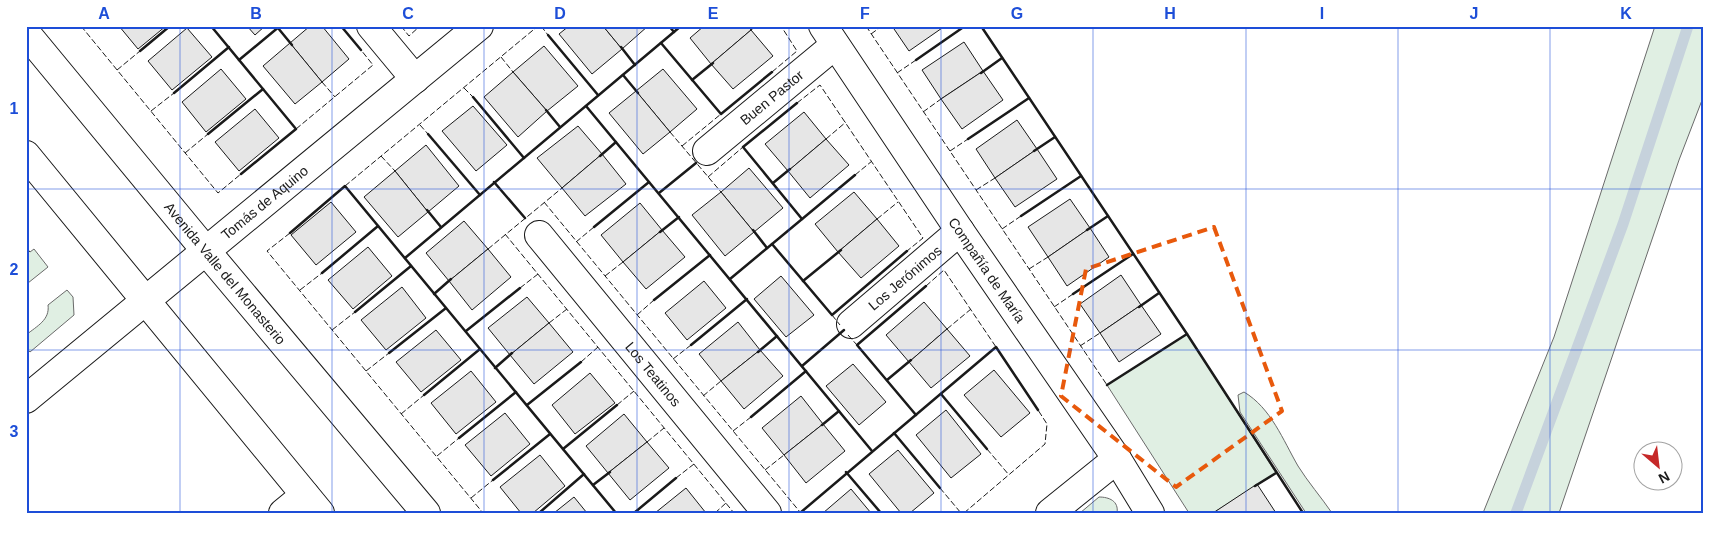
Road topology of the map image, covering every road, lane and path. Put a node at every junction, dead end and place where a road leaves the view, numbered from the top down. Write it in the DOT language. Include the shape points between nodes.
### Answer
graph roads {
  1 [pos="371,26"];
  2 [pos="479,26"];
  3 [pos="26,33"];
  4 [pos="829,36"];
  5 [pos="415,79"];
  6 [pos="707,151"];
  7 [pos="26,154"];
  8 [pos="960,231"];
  9 [pos="539,235"];
  10 [pos="206,251"];
  11 [pos="146,300"];
  12 [pos="851,324"];
  13 [pos="26,399"];
  14 [pos="1117,459"];
  15 [pos="313,504"];
  16 [pos="283,513"];
  17 [pos="426,513"];
  18 [pos="767,513"];
  19 [pos="1050,513"];
  20 [pos="1150,513"];
  1 -- 5 [label="street"];
  2 -- 5 [label="street, Tomás de Aquino"];
  3 -- 10 [label="street, Avenida Valle del Monasterio"];
  4 -- 6 [label="street, Buen Pastor"];
  4 -- 8 [label="street, Compañía de María"];
  5 -- 10 [label="street, Tomás de Aquino"];
  7 -- 11 [label="street"];
  8 -- 12 [label="street, Los Jerónimos"];
  8 -- 14 [label="street, Compañía de María"];
  9 -- 18 [label="street, Los Teatinos"];
  10 -- 11 [label="street, Tomás de Aquino"];
  10 -- 17 [label="street, Avenida Valle del Monasterio"];
  11 -- 13 [label="street, Tomás de Aquino"];
  11 -- 15 [label="street"];
  14 -- 19 [label="street"];
  14 -- 20 [label="street, Compañía de María"];
  15 -- 16 [label="street"];
}
